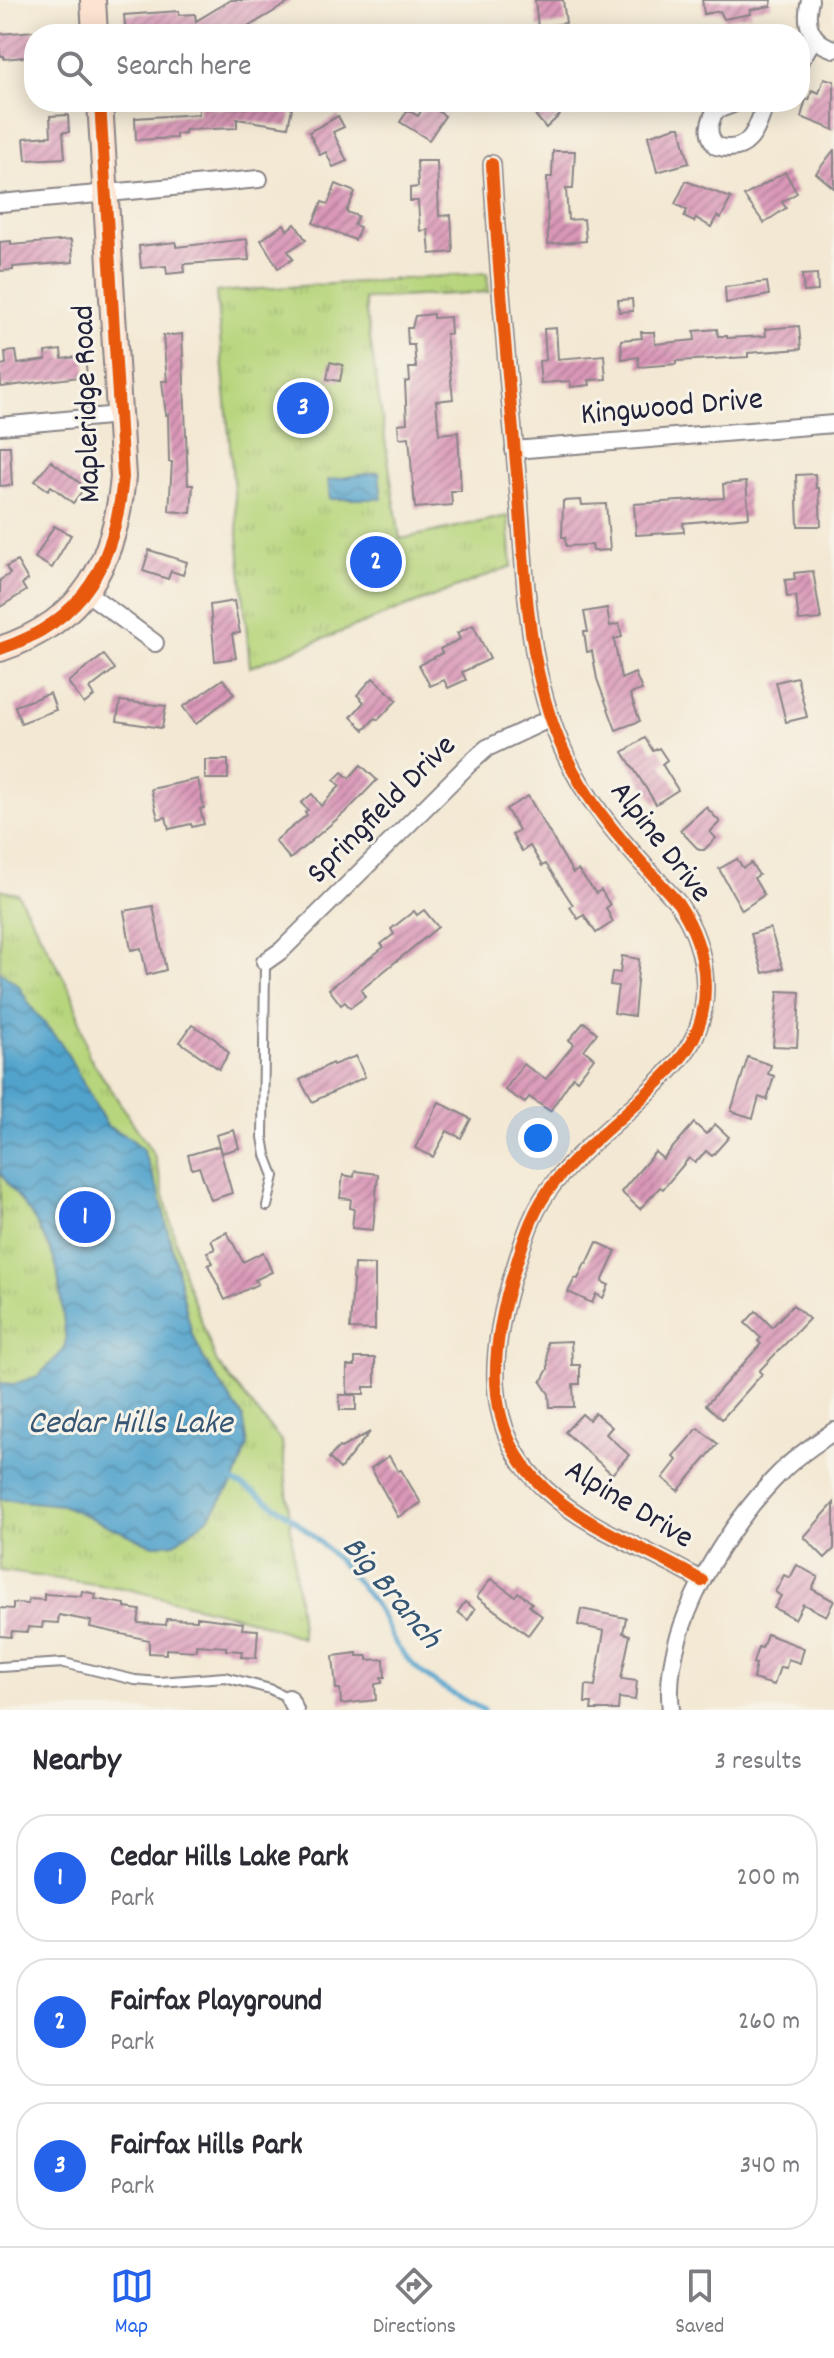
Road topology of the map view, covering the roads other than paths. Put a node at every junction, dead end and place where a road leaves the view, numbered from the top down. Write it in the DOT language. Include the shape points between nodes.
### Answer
graph roads {
  1 [pos="93,0"];
  2 [pos="810,0"];
  3 [pos="94,24"];
  4 [pos="808,24"];
  5 [pos="810,29"];
  6 [pos="814,38"];
  7 [pos="810,45"];
  8 [pos="834,49"];
  9 [pos="101,112"];
  10 [pos="714,112"];
  11 [pos="763,112"];
  12 [pos="492,164"];
  13 [pos="259,179"];
  14 [pos="107,194"];
  15 [pos="0,203"];
  16 [pos="119,415"];
  17 [pos="834,424"];
  18 [pos="0,426"];
  19 [pos="514,450"];
  20 [pos="86,592"];
  21 [pos="155,643"];
  22 [pos="0,649"];
  23 [pos="551,718"];
  24 [pos="265,962"];
  25 [pos="267,1206"];
  26 [pos="834,1431"];
  27 [pos="702,1581"];
  28 [pos="0,1667"];
  29 [pos="292,1704"];
  30 [pos="671,1710"];
  1 -- 3 [label="street"];
  2 -- 4 [label="street"];
  5 -- 6 [label="street"];
  6 -- 7 [label="street"];
  6 -- 8 [label="street"];
  9 -- 14 [label="street, Mapleridge Road"];
  10 -- 11 [label="street" via="709,138 726,149 747,143"];
  12 -- 19 [label="street, Alpine Drive"];
  13 -- 14 [label="street"];
  14 -- 15 [label="street"];
  14 -- 16 [label="street, Mapleridge Road"];
  16 -- 18 [label="street"];
  16 -- 20 [label="street, Mapleridge Road" via="120,517"];
  17 -- 19 [label="street, Kingwood Drive"];
  19 -- 23 [label="street, Alpine Drive" via="532,640"];
  20 -- 21 [label="street"];
  20 -- 22 [label="street, Mapleridge Road" via="44,631"];
  23 -- 24 [label="street, Springfield Drive" via="487,748"];
  23 -- 27 [label="street, Alpine Drive" via="571,768 599,815 688,918 706,984 697,1029 681,1059 581,1152 538,1205 497,1333 503,1430 527,1471 546,1490 603,1530"];
  24 -- 25 [label="lane" via="263,1137 274,1176"];
  26 -- 27 [label="street" via="782,1470"];
  27 -- 30 [label="street" via="675,1654"];
  28 -- 29 [label="lane" via="64,1663 159,1682 225,1677 270,1689"];
}
